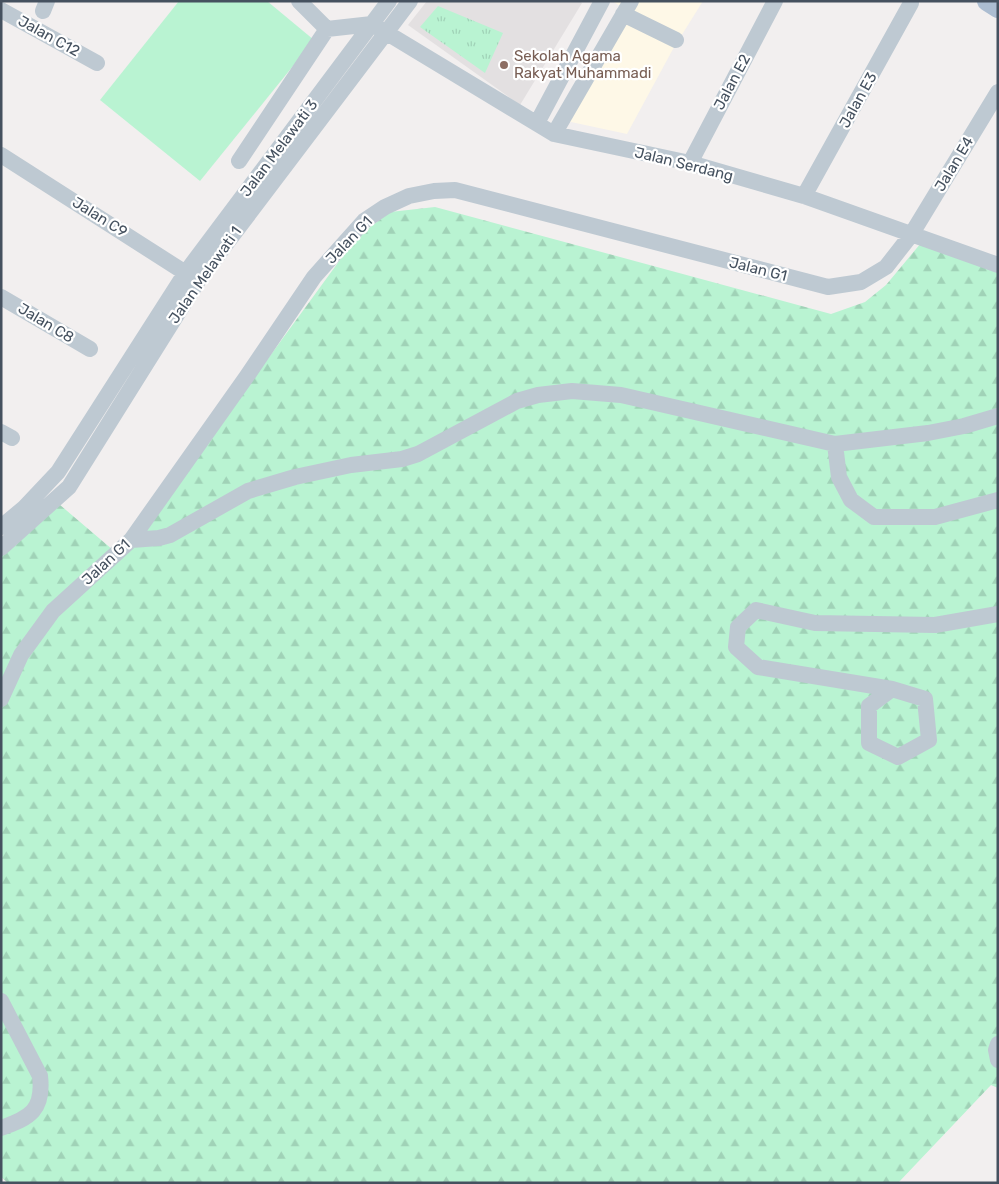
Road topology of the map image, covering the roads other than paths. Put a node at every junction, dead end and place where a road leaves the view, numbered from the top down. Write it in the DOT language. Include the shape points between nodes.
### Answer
graph roads {
  1 [pos="299,1"];
  2 [pos="389,1"];
  3 [pos="410,1"];
  4 [pos="775,1"];
  5 [pos="987,1"];
  6 [pos="599,2"];
  7 [pos="911,3"];
  8 [pos="627,8"];
  9 [pos="998,8"];
  10 [pos="1,10"];
  11 [pos="378,28"];
  12 [pos="327,29"];
  13 [pos="676,40"];
  14 [pos="97,63"];
  15 [pos="998,92"];
  16 [pos="537,123"];
  17 [pos="554,134"];
  18 [pos="1,155"];
  19 [pos="239,161"];
  20 [pos="690,163"];
  21 [pos="804,196"];
  22 [pos="911,236"];
  23 [pos="998,265"];
  24 [pos="192,277"];
  25 [pos="1,297"];
  26 [pos="90,349"];
  27 [pos="998,416"];
  28 [pos="835,444"];
  29 [pos="998,500"];
  30 [pos="1,527"];
  31 [pos="131,540"];
  32 [pos="1,548"];
  33 [pos="998,614"];
  34 [pos="892,689"];
  35 [pos="1,699"];
  36 [pos="1,1001"];
  37 [pos="998,1044"];
  38 [pos="998,1060"];
  39 [pos="1,1128"];
  1 -- 12 [label="street"];
  2 -- 11 [label="street"];
  3 -- 11 [label="street"];
  4 -- 20 [label="street, Jalan E2"];
  5 -- 9 [label="main road"];
  6 -- 16 [label="street"];
  7 -- 21 [label="street, Jalan E3"];
  8 -- 13 [label="street"];
  8 -- 17 [label="street"];
  10 -- 14 [label="street, Jalan C12"];
  11 -- 12 [label="street"];
  11 -- 16 [label="street, Jalan Serdang"];
  11 -- 24 [label="street, Jalan Melawati 3"];
  12 -- 19 [label="street"];
  15 -- 22 [label="street, Jalan E4"];
  16 -- 17 [label="street, Jalan Serdang"];
  17 -- 20 [label="street, Jalan Serdang"];
  18 -- 24 [label="street, Jalan C9"];
  20 -- 21 [label="street, Jalan Serdang"];
  21 -- 22 [label="street, Jalan Serdang"];
  22 -- 23 [label="street, Jalan Serdang"];
  22 -- 31 [label="street, Jalan G1" via="886,267 861,282 828,287 455,190 409,196 364,221 314,277"];
  24 -- 30 [label="street, Jalan Melawati 1" via="58,472"];
  24 -- 32 [label="street, Jalan Melawati 1" via="68,486"];
  25 -- 26 [label="street, Jalan C8"];
  27 -- 28 [label="street" via="928,433"];
  28 -- 29 [label="street" via="839,477 851,500 874,517 935,517"];
  28 -- 31 [label="street" via="622,395 572,391 538,395 517,402 402,460 350,465 295,477 248,491 170,535"];
  31 -- 35 [label="street, Jalan G1" via="53,611 21,655"];
  33 -- 34 [label="street" via="936,625 816,624 756,610 738,627 736,647 758,667"];
  34 -- 34 [label="street" via="925,699 929,740 898,757 869,743 869,706"];
  36 -- 39 [label="street" via="40,1076 41,1088 40,1101 29,1116"];
  37 -- 38 [label="street"];
}
